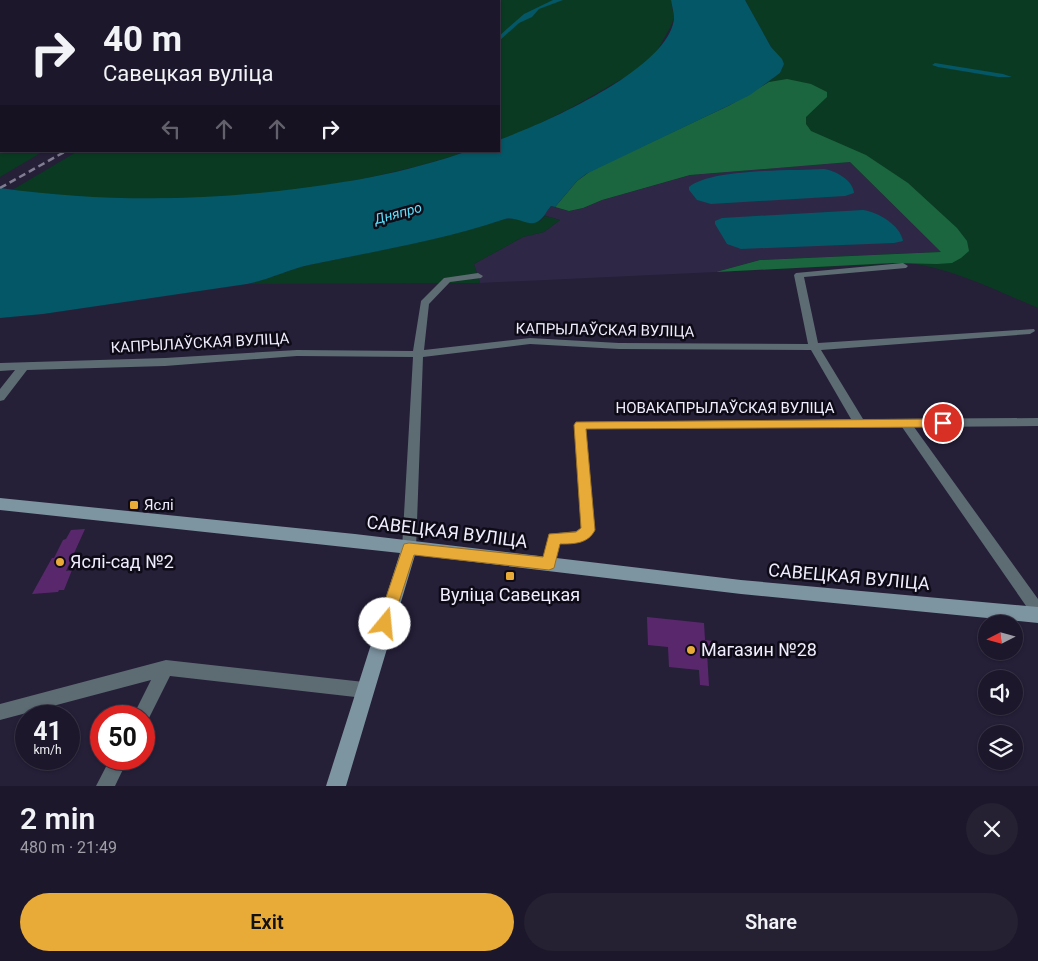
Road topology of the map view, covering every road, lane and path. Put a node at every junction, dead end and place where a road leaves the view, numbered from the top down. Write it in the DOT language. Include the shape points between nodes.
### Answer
graph roads {
  1 [pos="903,266"];
  2 [pos="478,276"];
  3 [pos="1030,331"];
  4 [pos="814,346"];
  5 [pos="418,354"];
  6 [pos="24,365"];
  7 [pos="0,367"];
  8 [pos="0,398"];
  9 [pos="1038,422"];
  10 [pos="905,423"];
  11 [pos="860,424"];
  12 [pos="0,504"];
  13 [pos="409,549"];
  14 [pos="549,564"];
  15 [pos="1038,611"];
  16 [pos="1038,615"];
  17 [pos="166,668"];
  18 [pos="364,690"];
  19 [pos="147,705"];
  20 [pos="0,712"];
  21 [pos="113,770"];
  22 [pos="105,786"];
  23 [pos="336,786"];
  1 -- 4 [label="street" via="799,275"];
  2 -- 5 [label="street" via="447,280 424,302"];
  3 -- 4 [label="street, КАПРЫЛАЎСКАЯ ВУЛІЦА"];
  4 -- 5 [label="street, КАПРЫЛАЎСКАЯ ВУЛІЦА" via="619,346 530,340"];
  4 -- 11 [label="street"];
  5 -- 6 [label="street, КАПРЫЛАЎСКАЯ ВУЛІЦА" via="297,353 165,362"];
  5 -- 13 [label="street"];
  6 -- 7 [label="street, КАПРЫЛАЎСКАЯ ВУЛІЦА"];
  6 -- 8 [label="street"];
  9 -- 10 [label="street, НОВАКАПРЫЛАЎСКАЯ ВУЛІЦА"];
  10 -- 11 [label="street, НОВАКАПРЫЛАЎСКАЯ ВУЛІЦА"];
  10 -- 15 [label="street"];
  11 -- 14 [label="street, НОВАКАПРЫЛАЎСКАЯ ВУЛІЦА" via="580,425 588,530 579,538 554,538"];
  12 -- 13 [label="main road, САВЕЦКАЯ ВУЛІЦА"];
  13 -- 14 [label="main road, САВЕЦКАЯ ВУЛІЦА"];
  13 -- 18 [label="main road"];
  14 -- 16 [label="main road, САВЕЦКАЯ ВУЛІЦА" via="741,587"];
  17 -- 18 [label="street"];
  17 -- 19 [label="street"];
  17 -- 20 [label="street"];
  18 -- 23 [label="main road"];
  21 -- 22 [label="street"];
}
